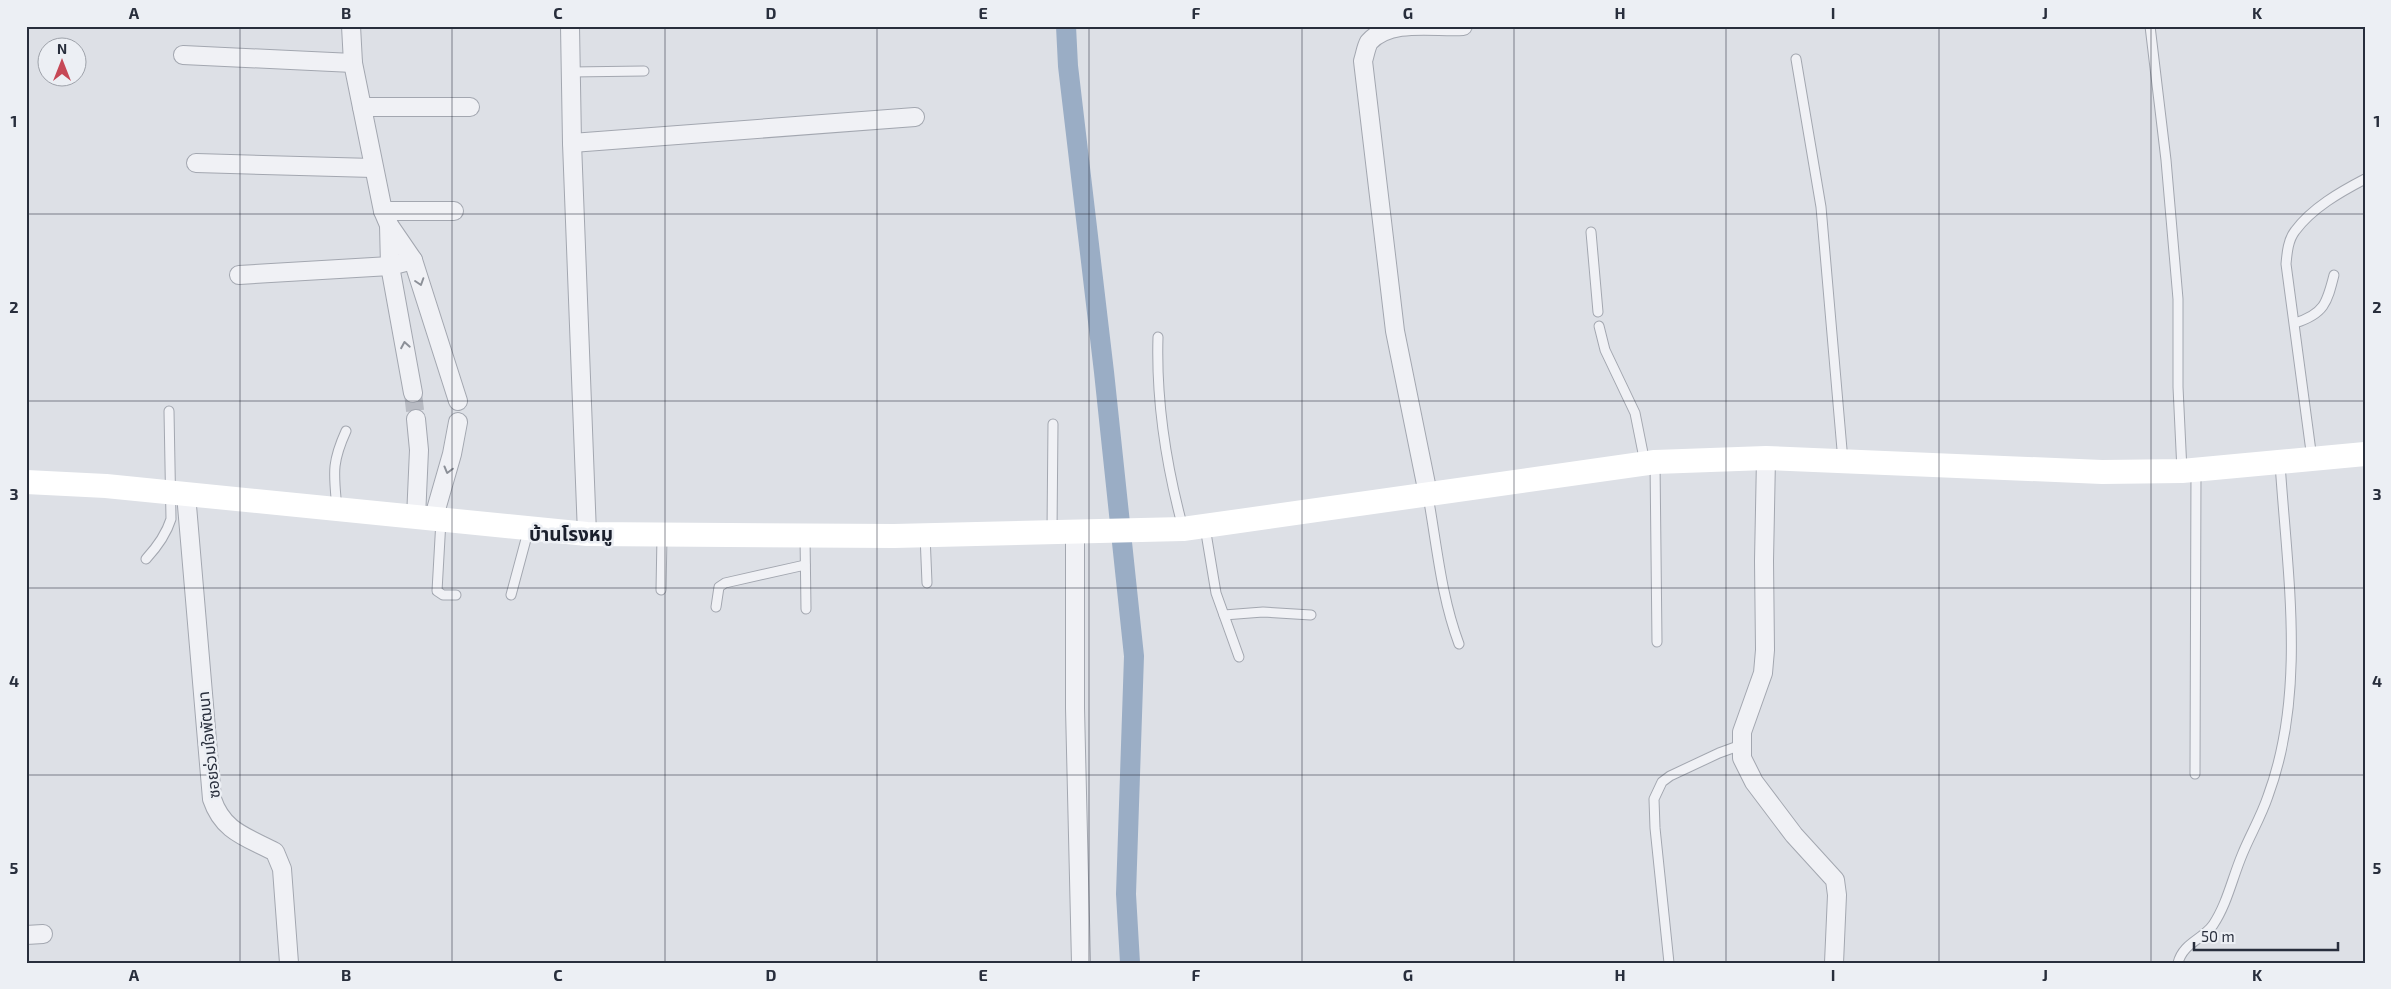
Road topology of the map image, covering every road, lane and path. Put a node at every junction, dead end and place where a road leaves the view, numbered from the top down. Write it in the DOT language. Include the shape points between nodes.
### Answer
graph roads {
  1 [pos="350,26"];
  2 [pos="570,26"];
  3 [pos="1463,26"];
  4 [pos="2150,26"];
  5 [pos="183,55"];
  6 [pos="1796,59"];
  7 [pos="353,63"];
  8 [pos="644,71"];
  9 [pos="571,72"];
  10 [pos="362,107"];
  11 [pos="470,107"];
  12 [pos="916,116"];
  13 [pos="572,143"];
  14 [pos="196,163"];
  15 [pos="373,168"];
  16 [pos="2365,180"];
  17 [pos="454,211"];
  18 [pos="386,218"];
  19 [pos="1591,232"];
  20 [pos="413,260"];
  21 [pos="390,266"];
  22 [pos="2334,274"];
  23 [pos="239,276"];
  24 [pos="1598,312"];
  25 [pos="2294,322"];
  26 [pos="1599,326"];
  27 [pos="1158,337"];
  28 [pos="413,393"];
  29 [pos="458,401"];
  30 [pos="170,411"];
  31 [pos="416,419"];
  32 [pos="458,422"];
  33 [pos="1053,424"];
  34 [pos="346,431"];
  35 [pos="2365,454"];
  36 [pos="1766,458"];
  37 [pos="2312,460"];
  38 [pos="1843,462"];
  39 [pos="2280,462"];
  40 [pos="1650,463"];
  41 [pos="2189,470"];
  42 [pos="26,482"];
  43 [pos="179,493"];
  44 [pos="1428,494"];
  45 [pos="337,510"];
  46 [pos="430,519"];
  47 [pos="529,528"];
  48 [pos="1186,528"];
  49 [pos="1064,531"];
  50 [pos="587,534"];
  51 [pos="662,534"];
  52 [pos="805,535"];
  53 [pos="924,535"];
  54 [pos="146,559"];
  55 [pos="805,565"];
  56 [pos="927,583"];
  57 [pos="661,590"];
  58 [pos="456,595"];
  59 [pos="511,595"];
  60 [pos="716,607"];
  61 [pos="806,609"];
  62 [pos="1224,615"];
  63 [pos="1311,615"];
  64 [pos="1657,642"];
  65 [pos="1459,644"];
  66 [pos="1239,657"];
  67 [pos="1741,745"];
  68 [pos="2195,774"];
  69 [pos="289,963"];
  70 [pos="1081,963"];
  71 [pos="1670,963"];
  72 [pos="1834,963"];
  73 [pos="2178,963"];
  1 -- 7 [label="street"];
  2 -- 9 [label="street"];
  3 -- 44 [label="street" via="1412,27 1383,32 1368,44 1363,61 1395,331"];
  4 -- 41 [label="lane" via="2166,160 2178,299 2178,387"];
  5 -- 7 [label="street"];
  6 -- 38 [label="lane" via="1821,208"];
  7 -- 10 [label="street"];
  8 -- 9 [label="lane"];
  9 -- 13 [label="street"];
  10 -- 11 [label="street"];
  10 -- 15 [label="street"];
  12 -- 13 [label="street"];
  13 -- 50 [label="street"];
  14 -- 15 [label="street"];
  15 -- 18 [label="street"];
  16 -- 25 [label="lane" via="2330,200 2295,231 2288,247 2286,264"];
  17 -- 18 [label="street"];
  18 -- 20 [label="street"];
  18 -- 21 [label="street"];
  19 -- 24 [label="lane"];
  20 -- 21 [label="street"];
  20 -- 29 [label="street, one-way"];
  21 -- 23 [label="street"];
  28 -- 21 [label="street, one-way"];
  22 -- 25 [label="lane" via="2322,309 2312,318"];
  25 -- 37 [label="lane"];
  26 -- 40 [label="lane" via="1609,358 1635,413"];
  27 -- 48 [label="lane" via="1159,405 1172,487"];
  30 -- 43 [label="lane"];
  31 -- 46 [label="street"];
  32 -- 46 [label="street, one-way" via="452,454"];
  33 -- 49 [label="lane"];
  34 -- 45 [label="lane" via="336,454"];
  35 -- 37 [label="street"];
  36 -- 38 [label="street"];
  36 -- 40 [label="street"];
  36 -- 67 [label="street" via="1763,673 1745,722"];
  37 -- 39 [label="street"];
  38 -- 41 [label="street" via="2102,472"];
  39 -- 41 [label="street"];
  39 -- 73 [label="lane" via="2291,667 2279,758 2268,796 2223,907 2212,926 2181,953"];
  40 -- 44 [label="street"];
  40 -- 64 [label="lane"];
  41 -- 68 [label="lane"];
  42 -- 43 [label="street"];
  43 -- 45 [label="street"];
  43 -- 54 [label="lane" via="167,531"];
  43 -- 69 [label="street, ซอยร่วมใจพัฒนา" via="212,799 225,825 275,852 279,858"];
  44 -- 48 [label="street"];
  44 -- 65 [label="lane" via="1440,576 1449,618"];
  45 -- 46 [label="street"];
  46 -- 47 [label="street"];
  46 -- 58 [label="lane" via="438,591 443,595"];
  47 -- 50 [label="street"];
  47 -- 59 [label="lane"];
  48 -- 49 [label="street"];
  48 -- 62 [label="lane" via="1212,576"];
  49 -- 53 [label="street"];
  49 -- 70 [label="street" via="1075,708"];
  50 -- 51 [label="street"];
  51 -- 52 [label="street"];
  51 -- 57 [label="lane"];
  52 -- 53 [label="street"];
  52 -- 55 [label="lane"];
  53 -- 56 [label="lane"];
  55 -- 60 [label="lane" via="725,582 719,587"];
  55 -- 61 [label="lane"];
  62 -- 63 [label="lane" via="1263,612"];
  62 -- 66 [label="lane"];
  67 -- 71 [label="lane" via="1670,776 1662,782 1654,799"];
  67 -- 72 [label="street" via="1742,758 1754,782 1794,835 1834,880 1837,895"];
}
